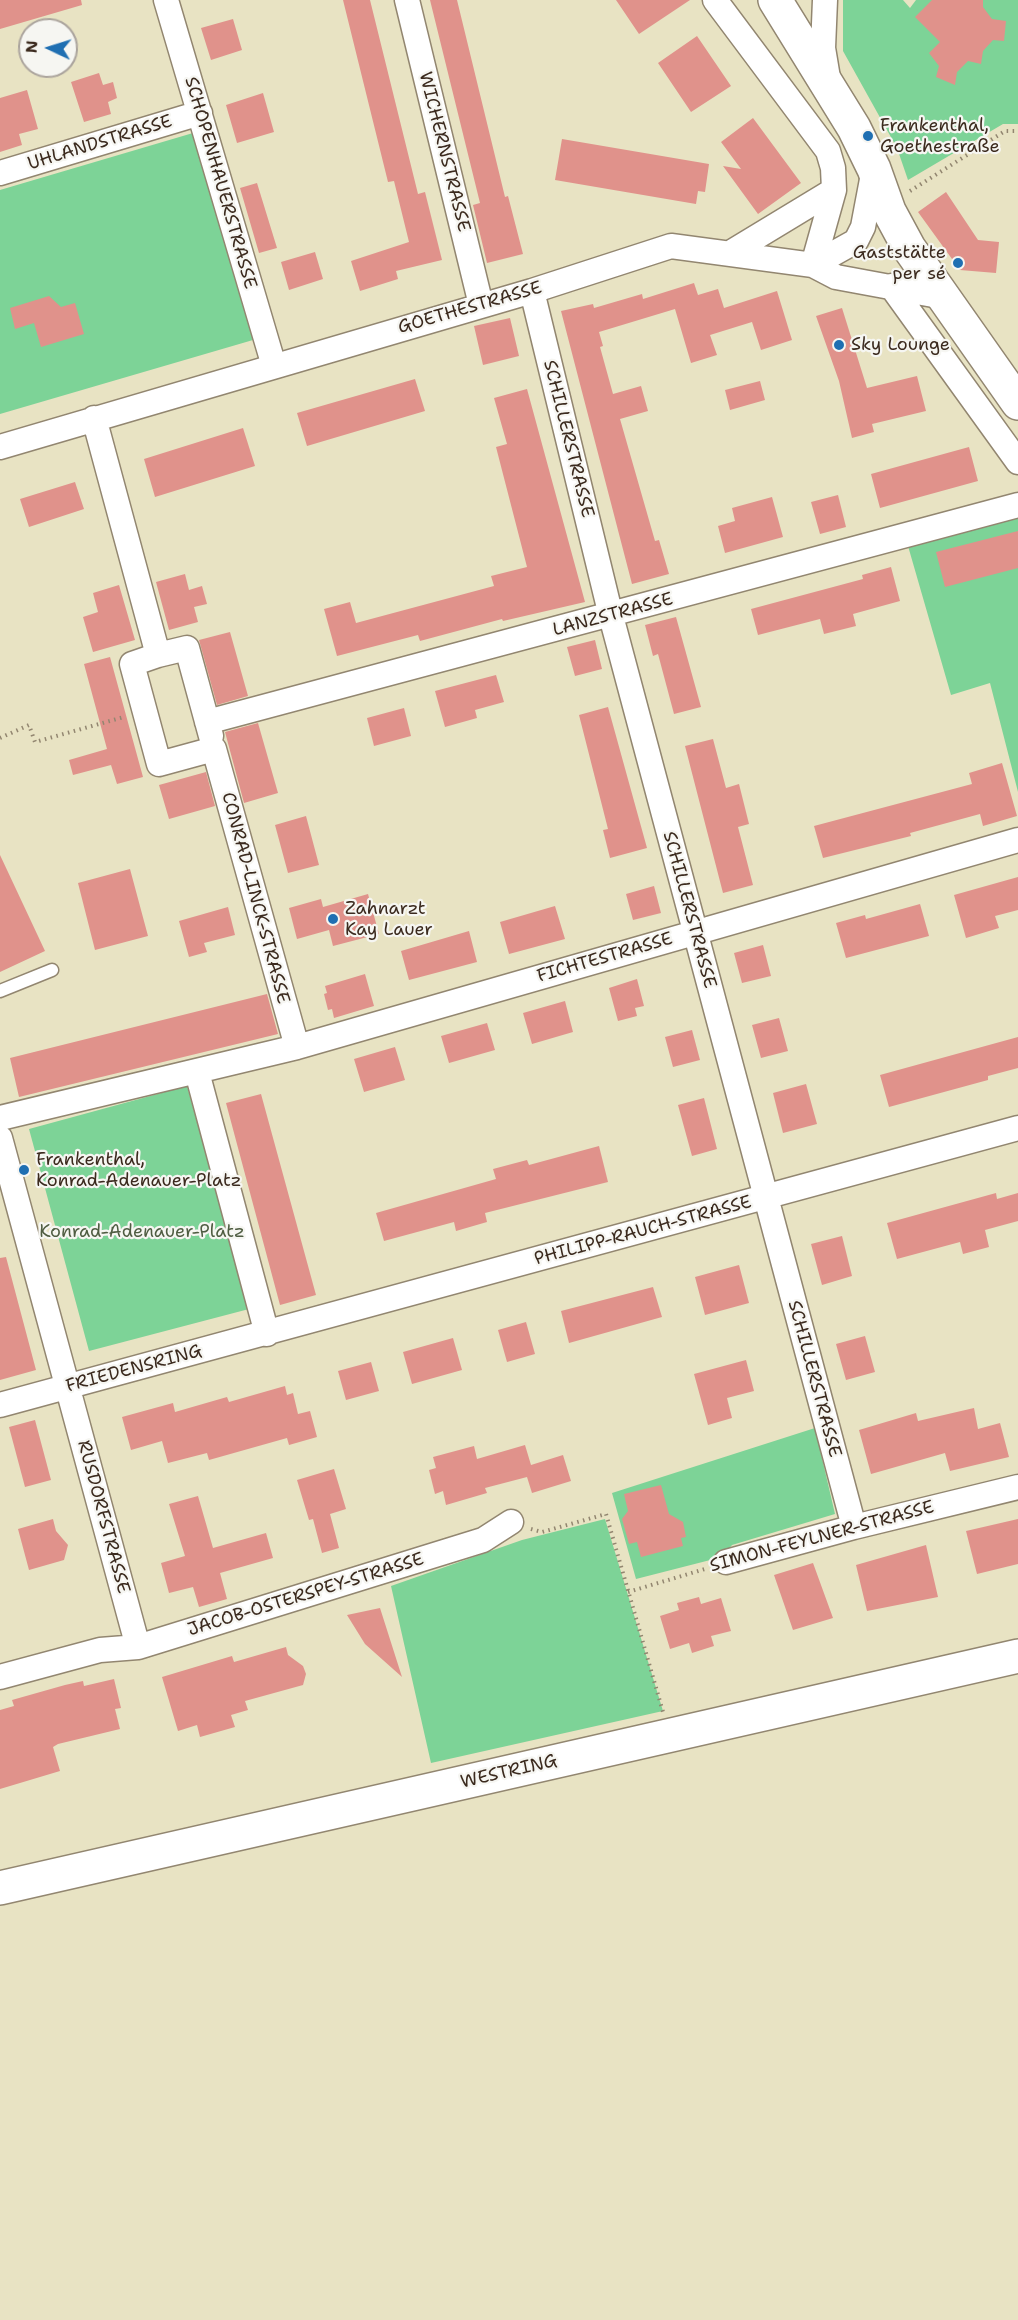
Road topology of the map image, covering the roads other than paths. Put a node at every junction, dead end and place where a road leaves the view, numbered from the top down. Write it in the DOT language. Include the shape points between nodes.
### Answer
graph roads {
  1 [pos="166,0"];
  2 [pos="407,0"];
  3 [pos="715,0"];
  4 [pos="775,0"];
  5 [pos="825,0"];
  6 [pos="830,87"];
  7 [pos="200,113"];
  8 [pos="874,169"];
  9 [pos="0,173"];
  10 [pos="834,190"];
  11 [pos="730,253"];
  12 [pos="813,265"];
  13 [pos="891,286"];
  14 [pos="532,291"];
  15 [pos="944,297"];
  16 [pos="481,305"];
  17 [pos="274,366"];
  18 [pos="1012,384"];
  19 [pos="94,418"];
  20 [pos="0,447"];
  21 [pos="1018,462"];
  22 [pos="1018,505"];
  23 [pos="611,616"];
  24 [pos="158,656"];
  25 [pos="207,722"];
  26 [pos="214,749"];
  27 [pos="1018,840"];
  28 [pos="695,932"];
  29 [pos="52,970"];
  30 [pos="0,991"];
  31 [pos="297,1047"];
  32 [pos="197,1072"];
  33 [pos="0,1118"];
  34 [pos="1018,1128"];
  35 [pos="0,1138"];
  36 [pos="766,1197"];
  37 [pos="267,1334"];
  38 [pos="68,1387"];
  39 [pos="0,1405"];
  40 [pos="1018,1487"];
  41 [pos="510,1522"];
  42 [pos="854,1527"];
  43 [pos="726,1562"];
  44 [pos="138,1647"];
  45 [pos="1018,1656"];
  46 [pos="0,1677"];
  47 [pos="0,1888"];
  1 -- 7 [label="street, SCHOPENHAUERSTRASSE"];
  2 -- 16 [label="street, WICHERNSTRASSE"];
  3 -- 10 [label="street" via="828,151"];
  4 -- 6 [label="main road"];
  5 -- 6 [label="street" via="823,48"];
  6 -- 8 [label="main road"];
  7 -- 9 [label="street, UHLANDSTRASSE"];
  7 -- 17 [label="street, SCHOPENHAUERSTRASSE"];
  8 -- 12 [label="street" via="863,227 856,241"];
  8 -- 15 [label="main road" via="901,235"];
  10 -- 11 [label="street"];
  10 -- 12 [label="street"];
  11 -- 12 [label="street, GOETHESTRASSE"];
  11 -- 14 [label="street, GOETHESTRASSE" via="671,246"];
  12 -- 13 [label="street, GOETHESTRASSE" via="836,277"];
  13 -- 15 [label="street, GOETHESTRASSE"];
  13 -- 21 [label="street"];
  14 -- 16 [label="street, GOETHESTRASSE"];
  14 -- 23 [label="street, SCHILLERSTRASSE"];
  15 -- 18 [label="main road"];
  16 -- 17 [label="street, GOETHESTRASSE"];
  17 -- 19 [label="street, GOETHESTRASSE"];
  19 -- 20 [label="street, GOETHESTRASSE"];
  19 -- 24 [label="street"];
  22 -- 23 [label="street, LANZSTRASSE"];
  23 -- 25 [label="street, LANZSTRASSE"];
  23 -- 28 [label="street, SCHILLERSTRASSE"];
  24 -- 25 [label="street, CONRAD-LINCK-STRASSE" via="187,648"];
  24 -- 26 [label="street, CONRAD-LINCK-STRASSE" via="132,664 159,764"];
  25 -- 26 [label="street, CONRAD-LINCK-STRASSE"];
  26 -- 31 [label="street, CONRAD-LINCK-STRASSE"];
  27 -- 28 [label="street, FICHTESTRASSE"];
  28 -- 31 [label="street, FICHTESTRASSE"];
  28 -- 36 [label="street, SCHILLERSTRASSE"];
  29 -- 30 [label="lane"];
  31 -- 32 [label="street"];
  32 -- 33 [label="street"];
  32 -- 37 [label="street"];
  34 -- 36 [label="street, PHILIPP-RAUCH-STRASSE"];
  35 -- 38 [label="street"];
  36 -- 37 [label="street, PHILIPP-RAUCH-STRASSE"];
  36 -- 42 [label="street, SCHILLERSTRASSE"];
  37 -- 38 [label="street, FRIEDENSRING"];
  38 -- 39 [label="street, FRIEDENSRING"];
  38 -- 44 [label="street, RUSDORFSTRASSE"];
  40 -- 42 [label="street, SIMON-FEYLNER-STRASSE"];
  41 -- 44 [label="street, JACOB-OSTERSPEY-STRASSE" via="483,1540"];
  42 -- 43 [label="street, SIMON-FEYLNER-STRASSE"];
  44 -- 46 [label="street, JACOB-OSTERSPEY-STRASSE" via="100,1650"];
  45 -- 47 [label="main road, WESTRING"];
}
